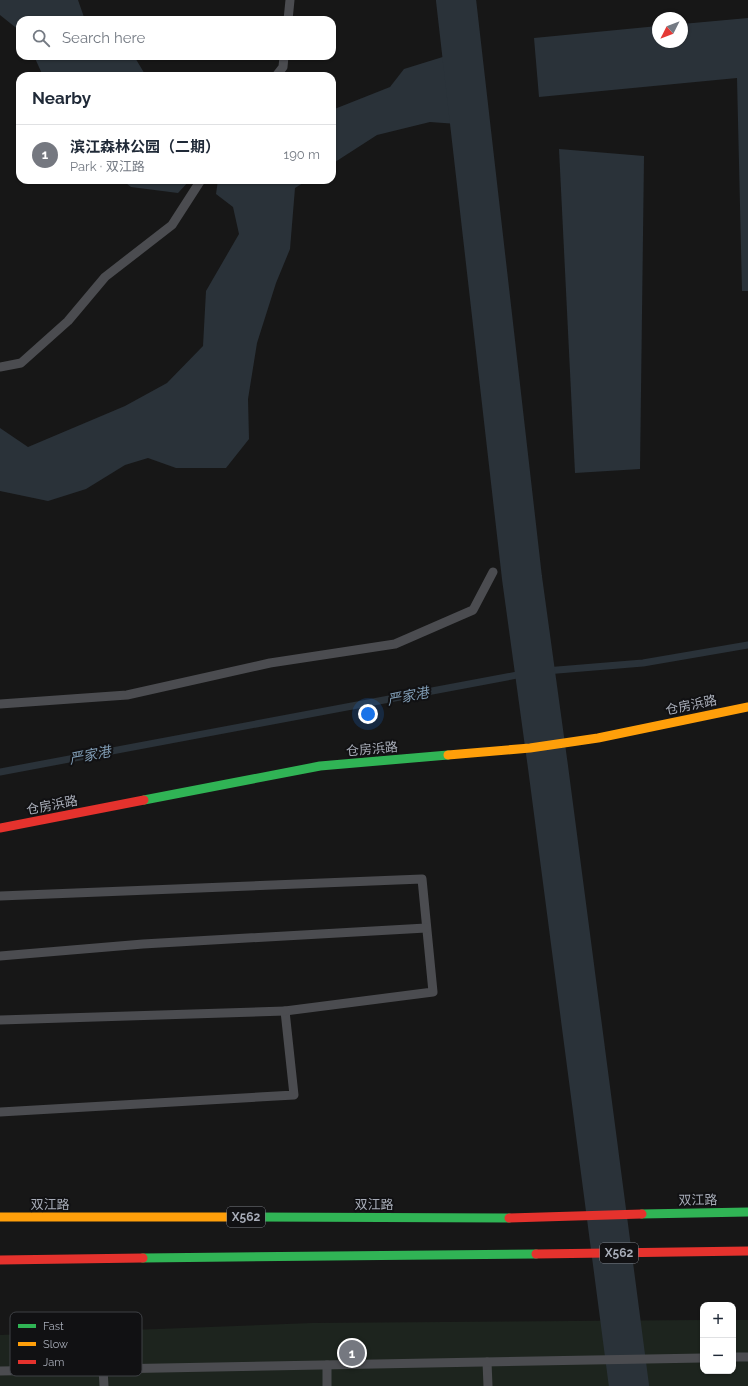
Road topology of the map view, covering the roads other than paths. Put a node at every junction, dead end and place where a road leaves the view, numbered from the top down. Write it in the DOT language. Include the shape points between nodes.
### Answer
graph roads {
  1 [pos="290,0"];
  2 [pos="288,16"];
  3 [pos="284,60"];
  4 [pos="279,72"];
  5 [pos="198,184"];
  6 [pos="0,367"];
  7 [pos="494,572"];
  8 [pos="0,704"];
  9 [pos="748,707"];
  10 [pos="0,828"];
  11 [pos="0,896"];
  12 [pos="426,928"];
  13 [pos="0,956"];
  14 [pos="285,1011"];
  15 [pos="0,1020"];
  16 [pos="0,1112"];
  17 [pos="748,1212"];
  18 [pos="0,1216"];
  19 [pos="748,1252"];
  20 [pos="0,1260"];
  21 [pos="736,1357"];
  22 [pos="748,1357"];
  23 [pos="700,1358"];
  24 [pos="487,1362"];
  25 [pos="327,1365"];
  26 [pos="142,1368"];
  27 [pos="0,1371"];
  28 [pos="10,1371"];
  29 [pos="327,1386"];
  30 [pos="488,1386"];
  1 -- 2 [label="lane"];
  3 -- 4 [label="lane"];
  5 -- 6 [label="lane" via="172,225 105,277 68,321 21,363"];
  7 -- 8 [label="lane" via="474,610 395,644 270,663 127,695"];
  9 -- 10 [label="main road, 仓房浜路" via="598,738 530,748 320,766"];
  11 -- 12 [label="lane" via="422,879"];
  12 -- 13 [label="lane" via="143,944"];
  12 -- 14 [label="lane" via="433,992"];
  14 -- 15 [label="lane"];
  14 -- 16 [label="lane" via="294,1095"];
  17 -- 18 [label="main road, 双江路 / X562" via="492,1218"];
  19 -- 20 [label="main road, X562"];
  21 -- 22 [label="lane"];
  23 -- 24 [label="lane"];
  24 -- 25 [label="lane"];
  24 -- 30 [label="lane"];
  25 -- 26 [label="lane"];
  25 -- 29 [label="lane"];
  27 -- 28 [label="lane"];
}
